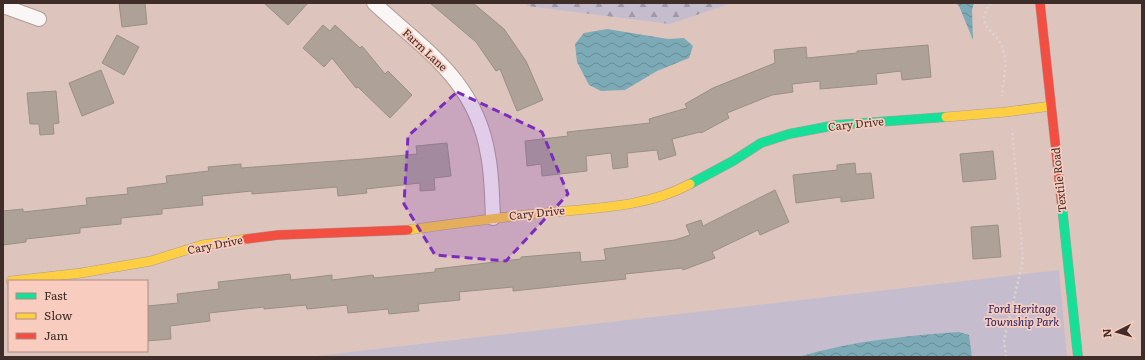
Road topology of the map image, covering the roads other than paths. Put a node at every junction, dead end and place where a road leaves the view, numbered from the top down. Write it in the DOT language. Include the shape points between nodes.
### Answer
graph roads {
  1 [pos="374,3"];
  2 [pos="1040,3"];
  3 [pos="3,6"];
  4 [pos="39,19"];
  5 [pos="1051,106"];
  6 [pos="493,218"];
  7 [pos="19,280"];
  8 [pos="1078,357"];
  1 -- 6 [label="street, Farm Lane" via="439,60 464,90 477,116 488,154"];
  2 -- 5 [label="street, Textile Road"];
  3 -- 4 [label="street"];
  5 -- 6 [label="street, Cary Drive" via="1006,112 836,125 789,134 761,143 733,162 677,191 628,204"];
  5 -- 8 [label="street, Textile Road"];
  6 -- 7 [label="street, Cary Drive" via="403,231 278,235 202,245 136,264"];
}
